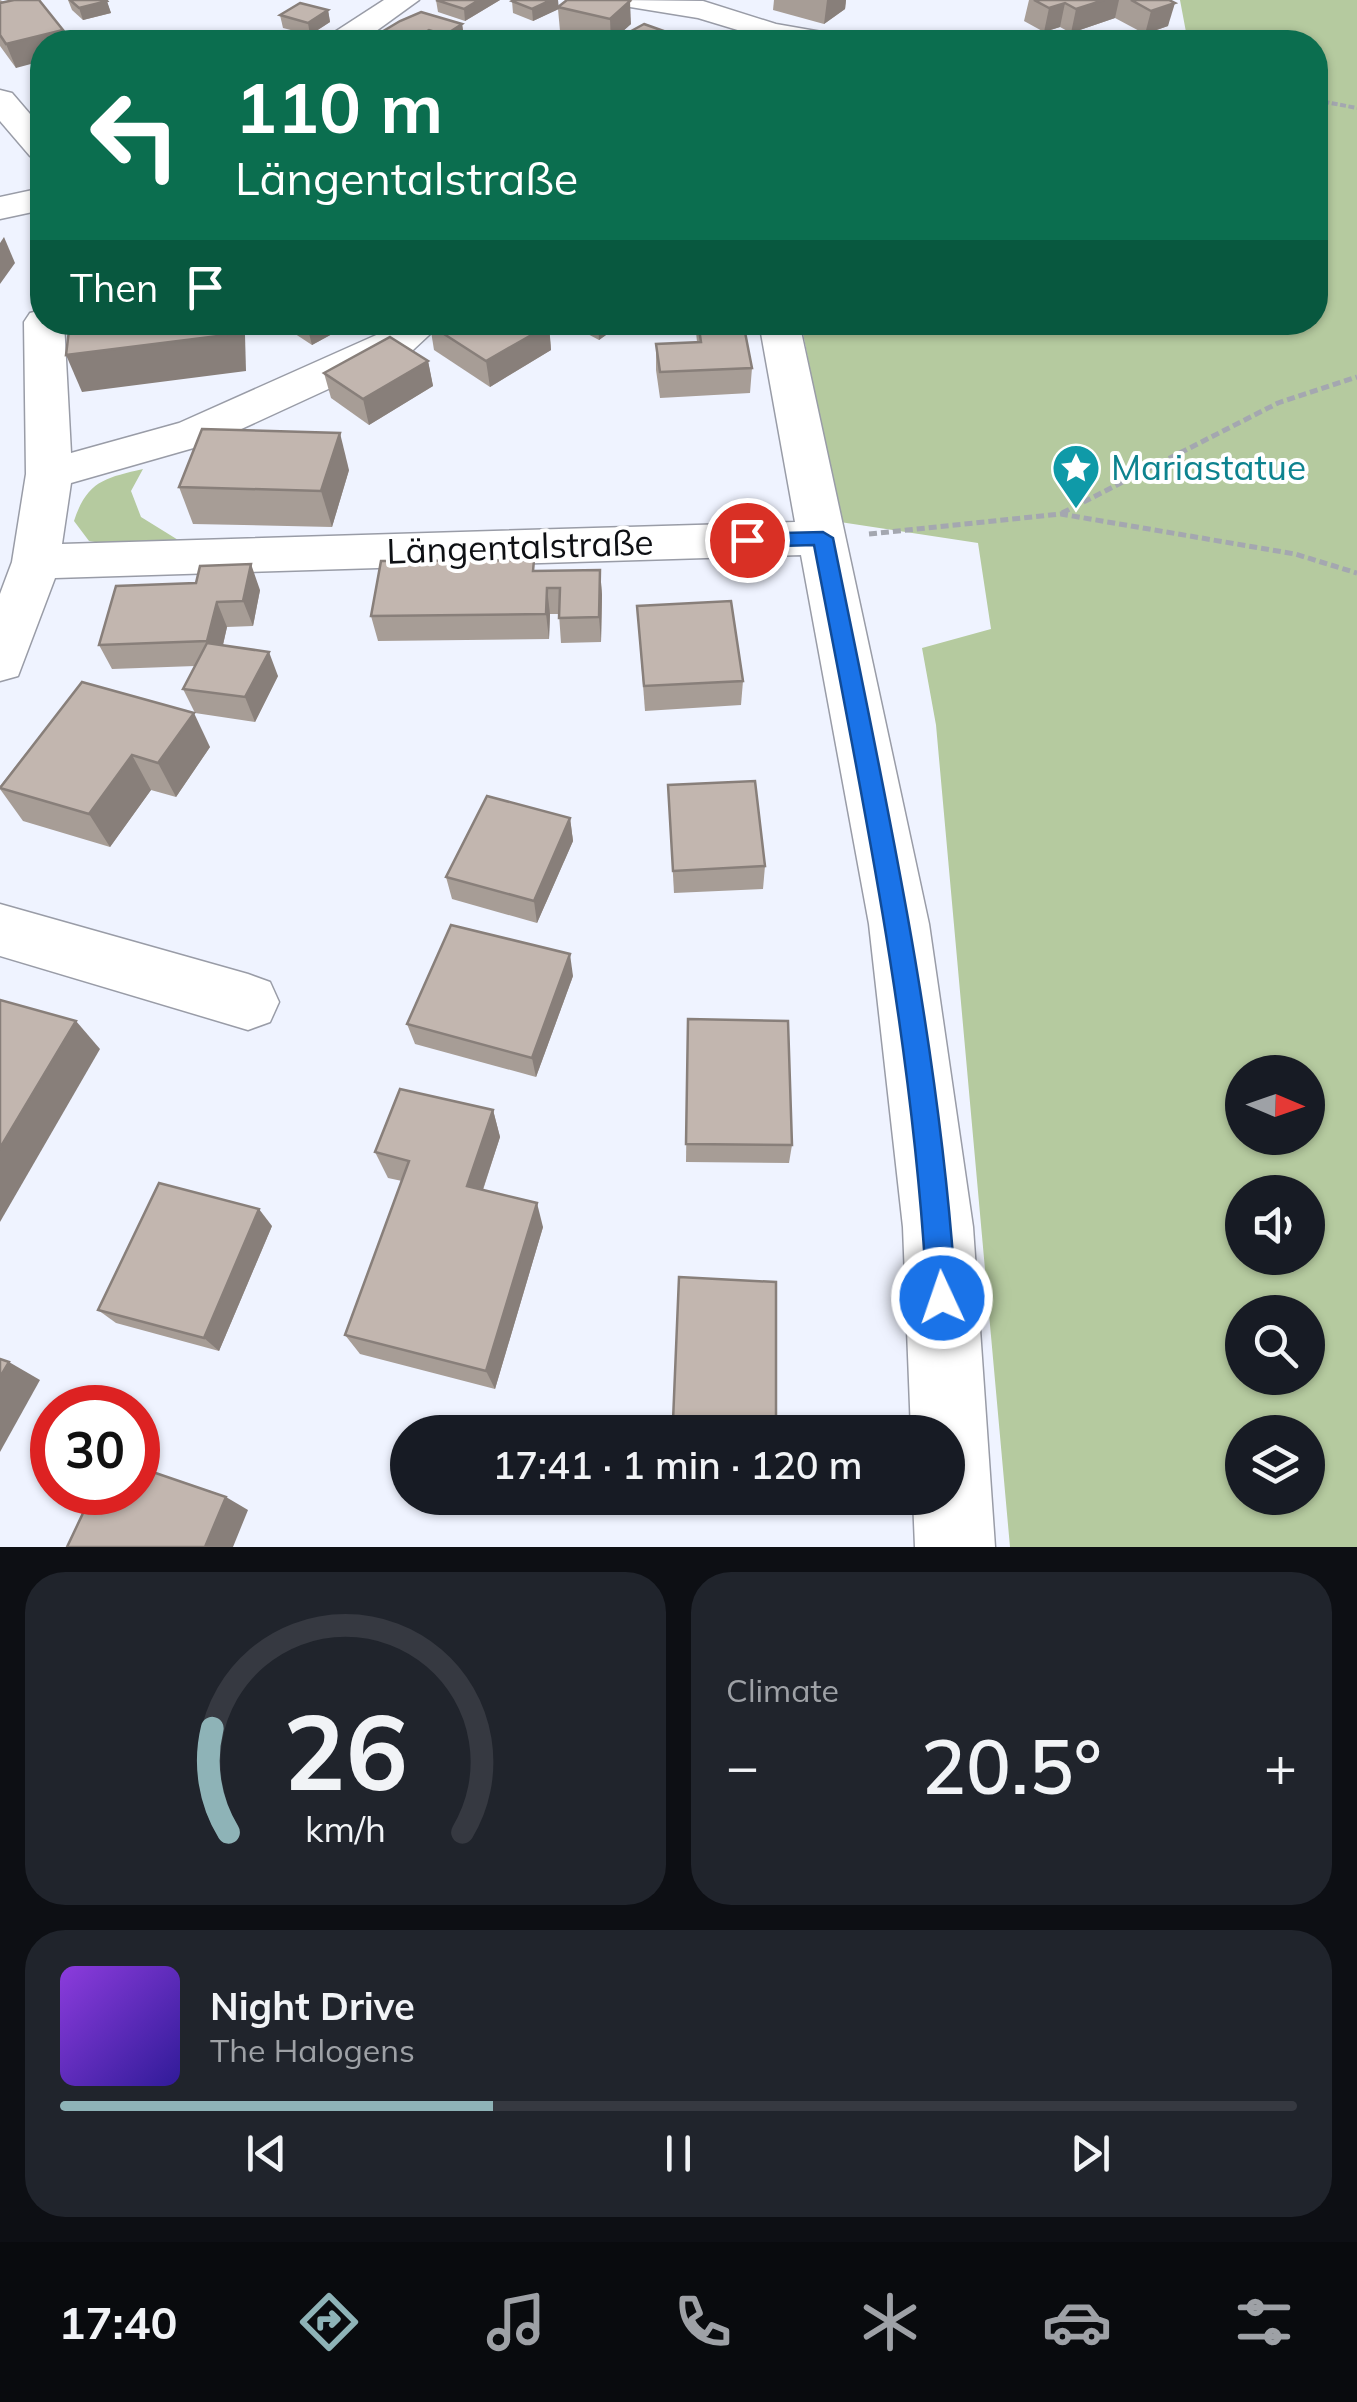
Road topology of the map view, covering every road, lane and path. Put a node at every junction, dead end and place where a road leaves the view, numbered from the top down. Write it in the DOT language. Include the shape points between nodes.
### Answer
graph roads {
  1 [pos="404,0"];
  2 [pos="635,0"];
  3 [pos="359,30"];
  4 [pos="750,30"];
  5 [pos="0,100"];
  6 [pos="1328,102"];
  7 [pos="1357,108"];
  8 [pos="30,134"];
  9 [pos="30,202"];
  10 [pos="0,208"];
  11 [pos="44,335"];
  12 [pos="407,335"];
  13 [pos="782,335"];
  14 [pos="1357,377"];
  15 [pos="49,474"];
  16 [pos="1061,514"];
  17 [pos="823,538"];
  18 [pos="36,562"];
  19 [pos="1357,573"];
  20 [pos="0,662"];
  21 [pos="0,930"];
  22 [pos="248,1002"];
  23 [pos="955,1547"];
  1 -- 3 [label="street"];
  2 -- 4 [label="street" via="703,10"];
  5 -- 8 [label="street"];
  6 -- 7 [label="path"];
  9 -- 10 [label="street"];
  11 -- 15 [label="street"];
  12 -- 15 [label="street" via="195,433"];
  13 -- 17 [label="street"];
  14 -- 16 [label="path" via="1278,403"];
  15 -- 18 [label="street"];
  16 -- 17 [label="path"];
  16 -- 19 [label="path" via="1296,554"];
  17 -- 18 [label="street, Längentalstraße"];
  17 -- 23 [label="street" via="902,943 938,1227"];
  18 -- 20 [label="street"];
  21 -- 22 [label="street"];
}
